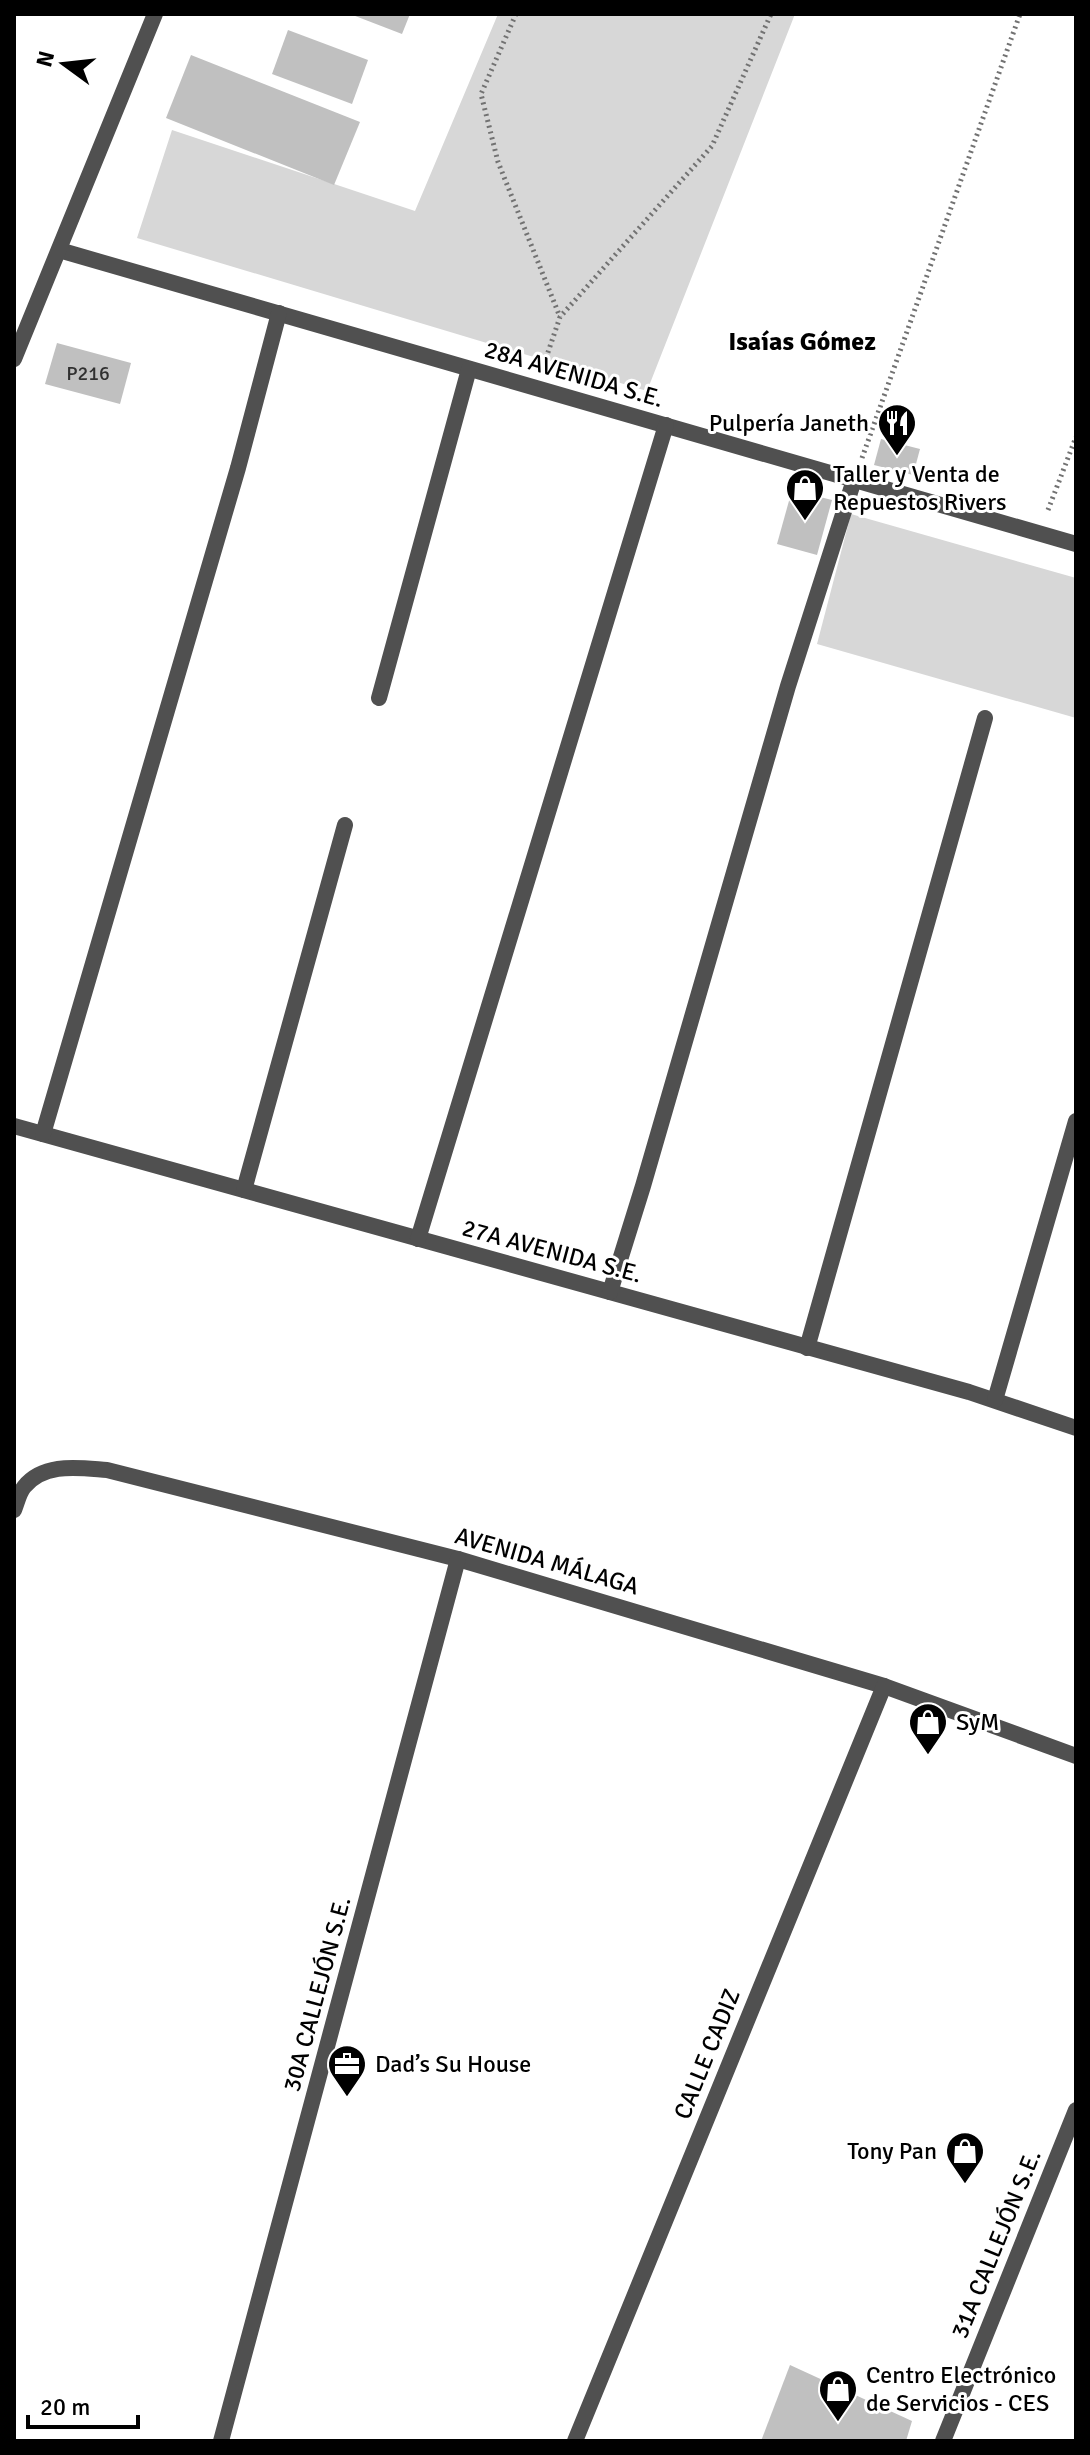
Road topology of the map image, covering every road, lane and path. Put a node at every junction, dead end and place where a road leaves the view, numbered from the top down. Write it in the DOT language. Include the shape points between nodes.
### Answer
graph roads {
  1 [pos="155,14"];
  2 [pos="516,14"];
  3 [pos="771,14"];
  4 [pos="1020,14"];
  5 [pos="59,250"];
  6 [pos="279,313"];
  7 [pos="560,317"];
  8 [pos="14,359"];
  9 [pos="469,369"];
  10 [pos="535,388"];
  11 [pos="666,425"];
  12 [pos="1076,437"];
  13 [pos="854,480"];
  14 [pos="1039,533"];
  15 [pos="1076,544"];
  16 [pos="379,698"];
  17 [pos="985,718"];
  18 [pos="345,825"];
  19 [pos="1076,1121"];
  20 [pos="14,1126"];
  21 [pos="43,1134"];
  22 [pos="244,1190"];
  23 [pos="418,1239"];
  24 [pos="610,1292"];
  25 [pos="807,1348"];
  26 [pos="995,1400"];
  27 [pos="1076,1428"];
  28 [pos="14,1510"];
  29 [pos="458,1559"];
  30 [pos="884,1686"];
  31 [pos="1076,1756"];
  32 [pos="1076,2110"];
  33 [pos="221,2441"];
  34 [pos="575,2441"];
  35 [pos="943,2441"];
  1 -- 5 [label="street"];
  2 -- 7 [label="path" via="481,94 498,162"];
  3 -- 7 [label="path" via="712,146"];
  4 -- 13 [label="path"];
  5 -- 6 [label="street, 28A AVENIDA S.E."];
  5 -- 8 [label="street"];
  6 -- 9 [label="street, 28A AVENIDA S.E."];
  6 -- 21 [label="street"];
  7 -- 10 [label="path"];
  9 -- 10 [label="street, 28A AVENIDA S.E."];
  9 -- 16 [label="street"];
  10 -- 11 [label="street, 28A AVENIDA S.E."];
  11 -- 13 [label="street, 28A AVENIDA S.E."];
  11 -- 23 [label="street"];
  12 -- 14 [label="path"];
  13 -- 14 [label="street, 28A AVENIDA S.E."];
  13 -- 24 [label="street"];
  14 -- 15 [label="street, 28A AVENIDA S.E."];
  17 -- 25 [label="street"];
  18 -- 22 [label="street"];
  19 -- 26 [label="street"];
  20 -- 21 [label="street, 27A AVENIDA S.E."];
  21 -- 22 [label="street, 27A AVENIDA S.E."];
  22 -- 23 [label="street, 27A AVENIDA S.E."];
  23 -- 24 [label="street, 27A AVENIDA S.E."];
  24 -- 25 [label="street, 27A AVENIDA S.E."];
  25 -- 26 [label="street, 27A AVENIDA S.E."];
  26 -- 27 [label="street, 27A AVENIDA S.E."];
  28 -- 29 [label="street, AVENIDA MÁLAGA" via="23,1488 44,1470 107,1470"];
  29 -- 30 [label="street, AVENIDA MÁLAGA"];
  29 -- 33 [label="street, 30A CALLEJÓN S.E."];
  30 -- 31 [label="street, AVENIDA MÁLAGA"];
  30 -- 34 [label="street, CALLE CADIZ"];
  32 -- 35 [label="street, 31A CALLEJÓN S.E."];
}
